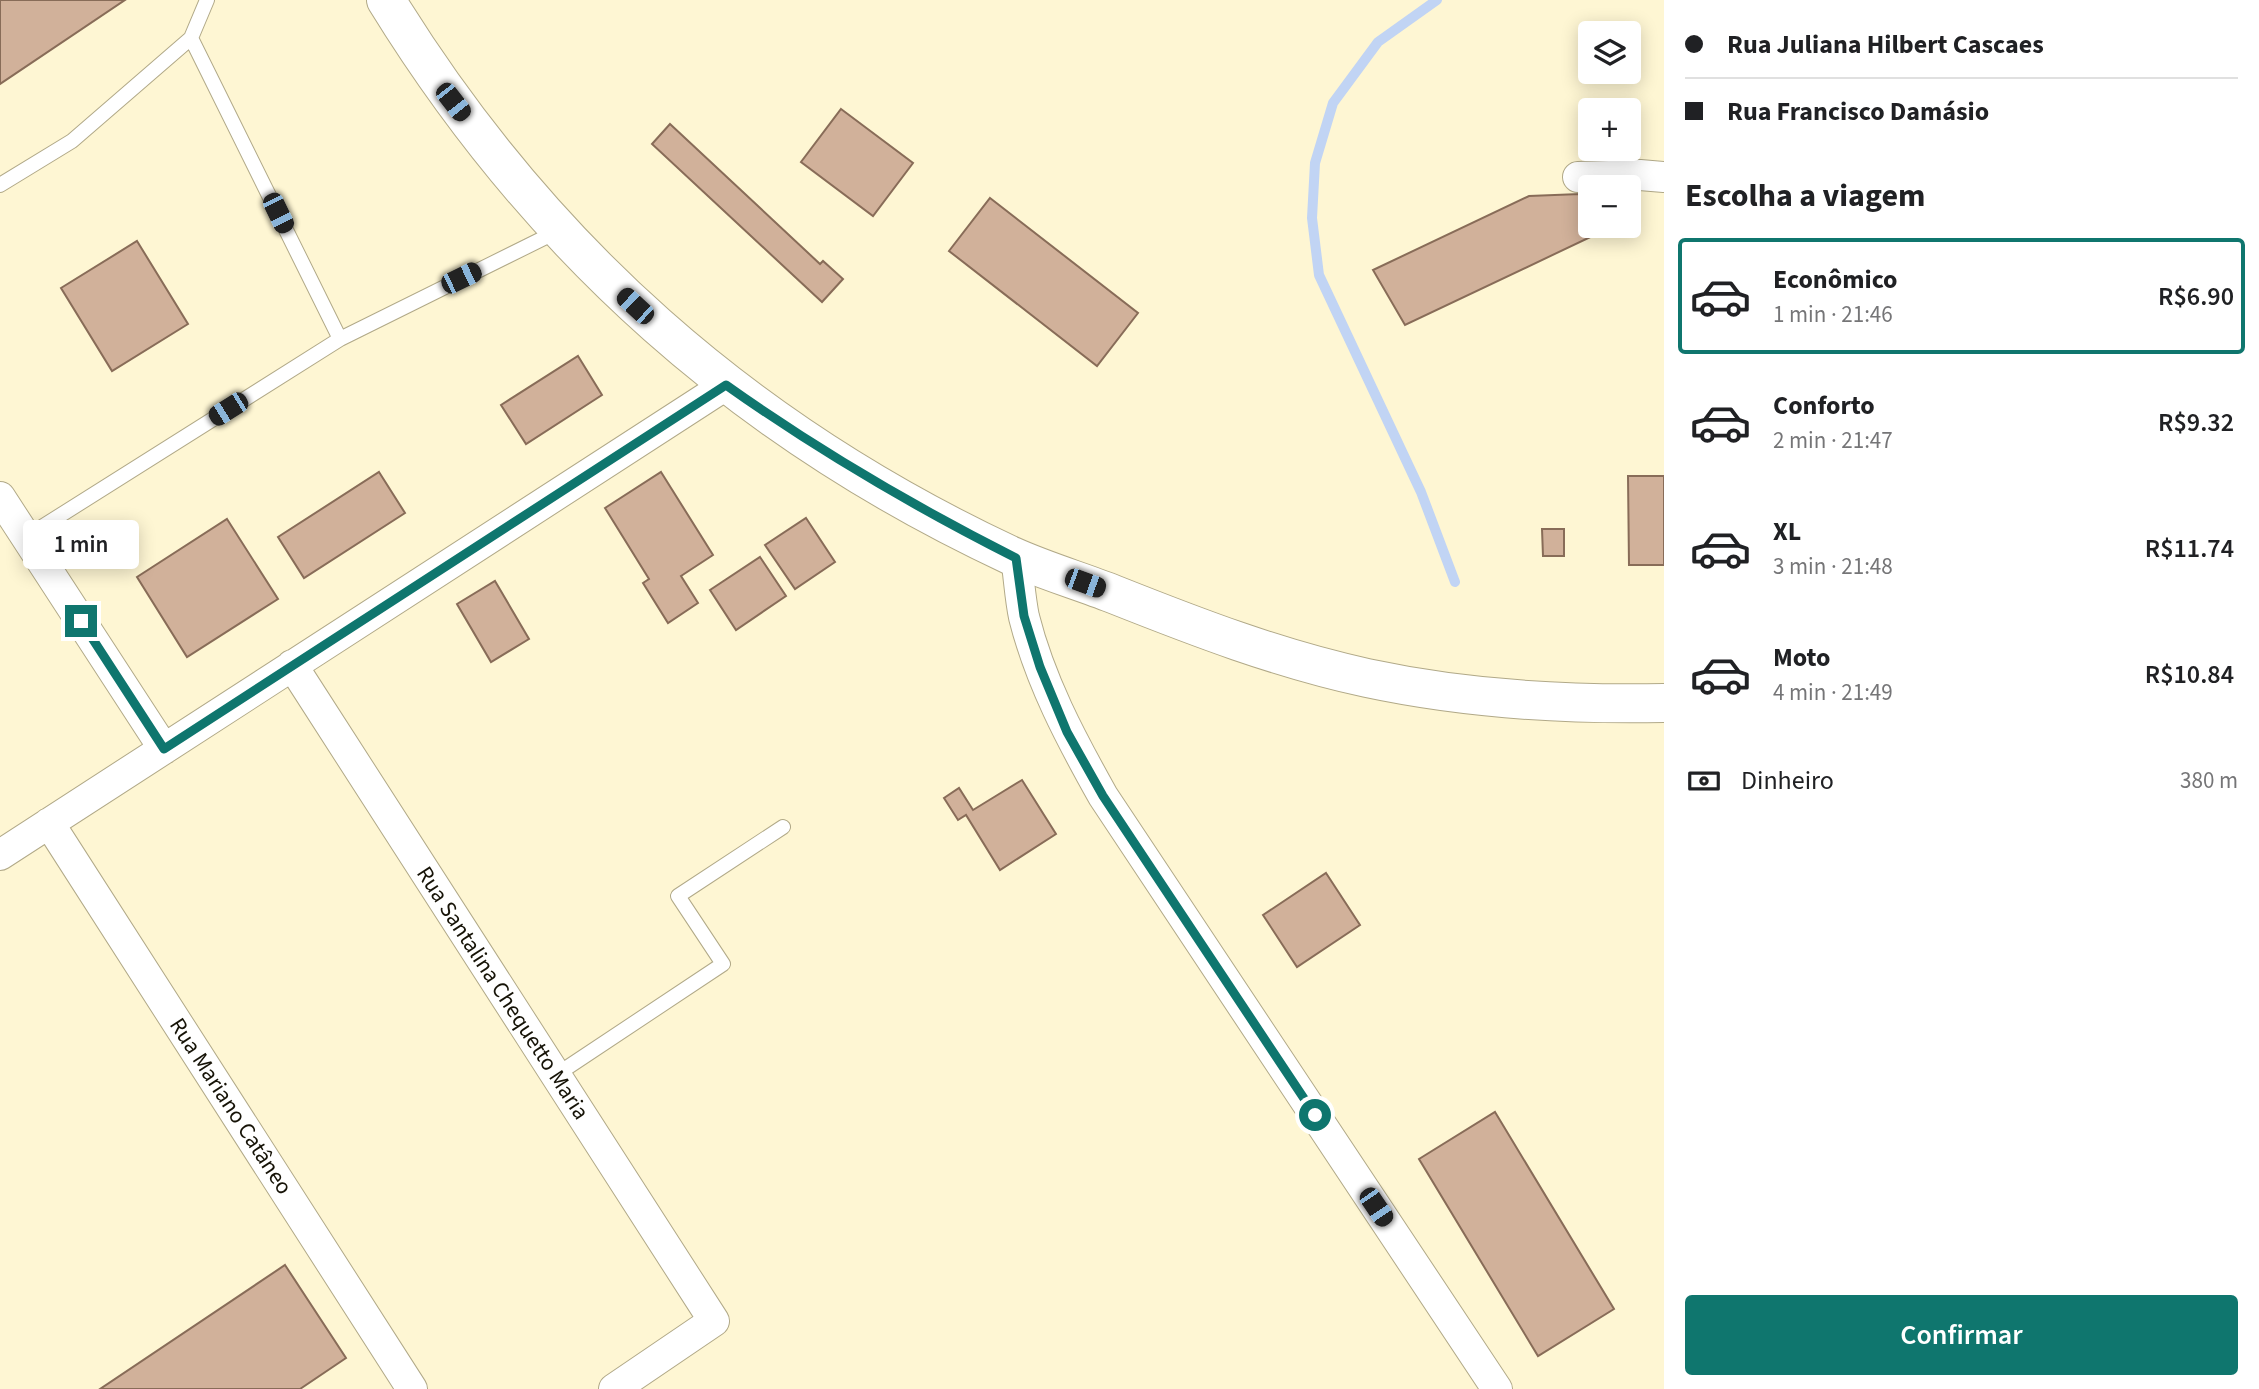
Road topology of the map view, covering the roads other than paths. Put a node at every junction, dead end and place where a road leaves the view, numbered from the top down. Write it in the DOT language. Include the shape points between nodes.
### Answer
graph roads {
  1 [pos="207,0"];
  2 [pos="386,0"];
  3 [pos="191,38"];
  4 [pos="1641,175"];
  5 [pos="1664,177"];
  6 [pos="0,185"];
  7 [pos="559,230"];
  8 [pos="340,339"];
  9 [pos="726,385"];
  10 [pos="0,497"];
  11 [pos="26,537"];
  12 [pos="1016,558"];
  13 [pos="292,665"];
  14 [pos="1664,703"];
  15 [pos="164,749"];
  16 [pos="49,823"];
  17 [pos="783,827"];
  18 [pos="0,855"];
  19 [pos="556,1075"];
  20 [pos="412,1389"];
  21 [pos="614,1389"];
  22 [pos="1497,1389"];
  1 -- 3 [label="lane"];
  2 -- 7 [label="main road" via="453,102"];
  3 -- 6 [label="lane" via="72,141"];
  3 -- 8 [label="lane"];
  4 -- 5 [label="street"];
  7 -- 8 [label="lane"];
  7 -- 9 [label="main road" via="661,330"];
  8 -- 11 [label="lane"];
  9 -- 12 [label="main road" via="856,471"];
  9 -- 13 [label="street"];
  10 -- 11 [label="street"];
  11 -- 15 [label="street"];
  12 -- 14 [label="main road" via="1199,629 1366,677 1531,701"];
  12 -- 22 [label="street" via="1024,616 1040,667 1067,732 1103,796"];
  13 -- 15 [label="street"];
  13 -- 19 [label="street, Rua Santalina Chequetto Maria"];
  15 -- 16 [label="street"];
  16 -- 18 [label="street"];
  16 -- 20 [label="street, Rua Mariano Catâneo"];
  17 -- 19 [label="lane" via="678,897 723,964"];
  19 -- 21 [label="street, Rua Santalina Chequetto Maria" via="714,1321"];
}
